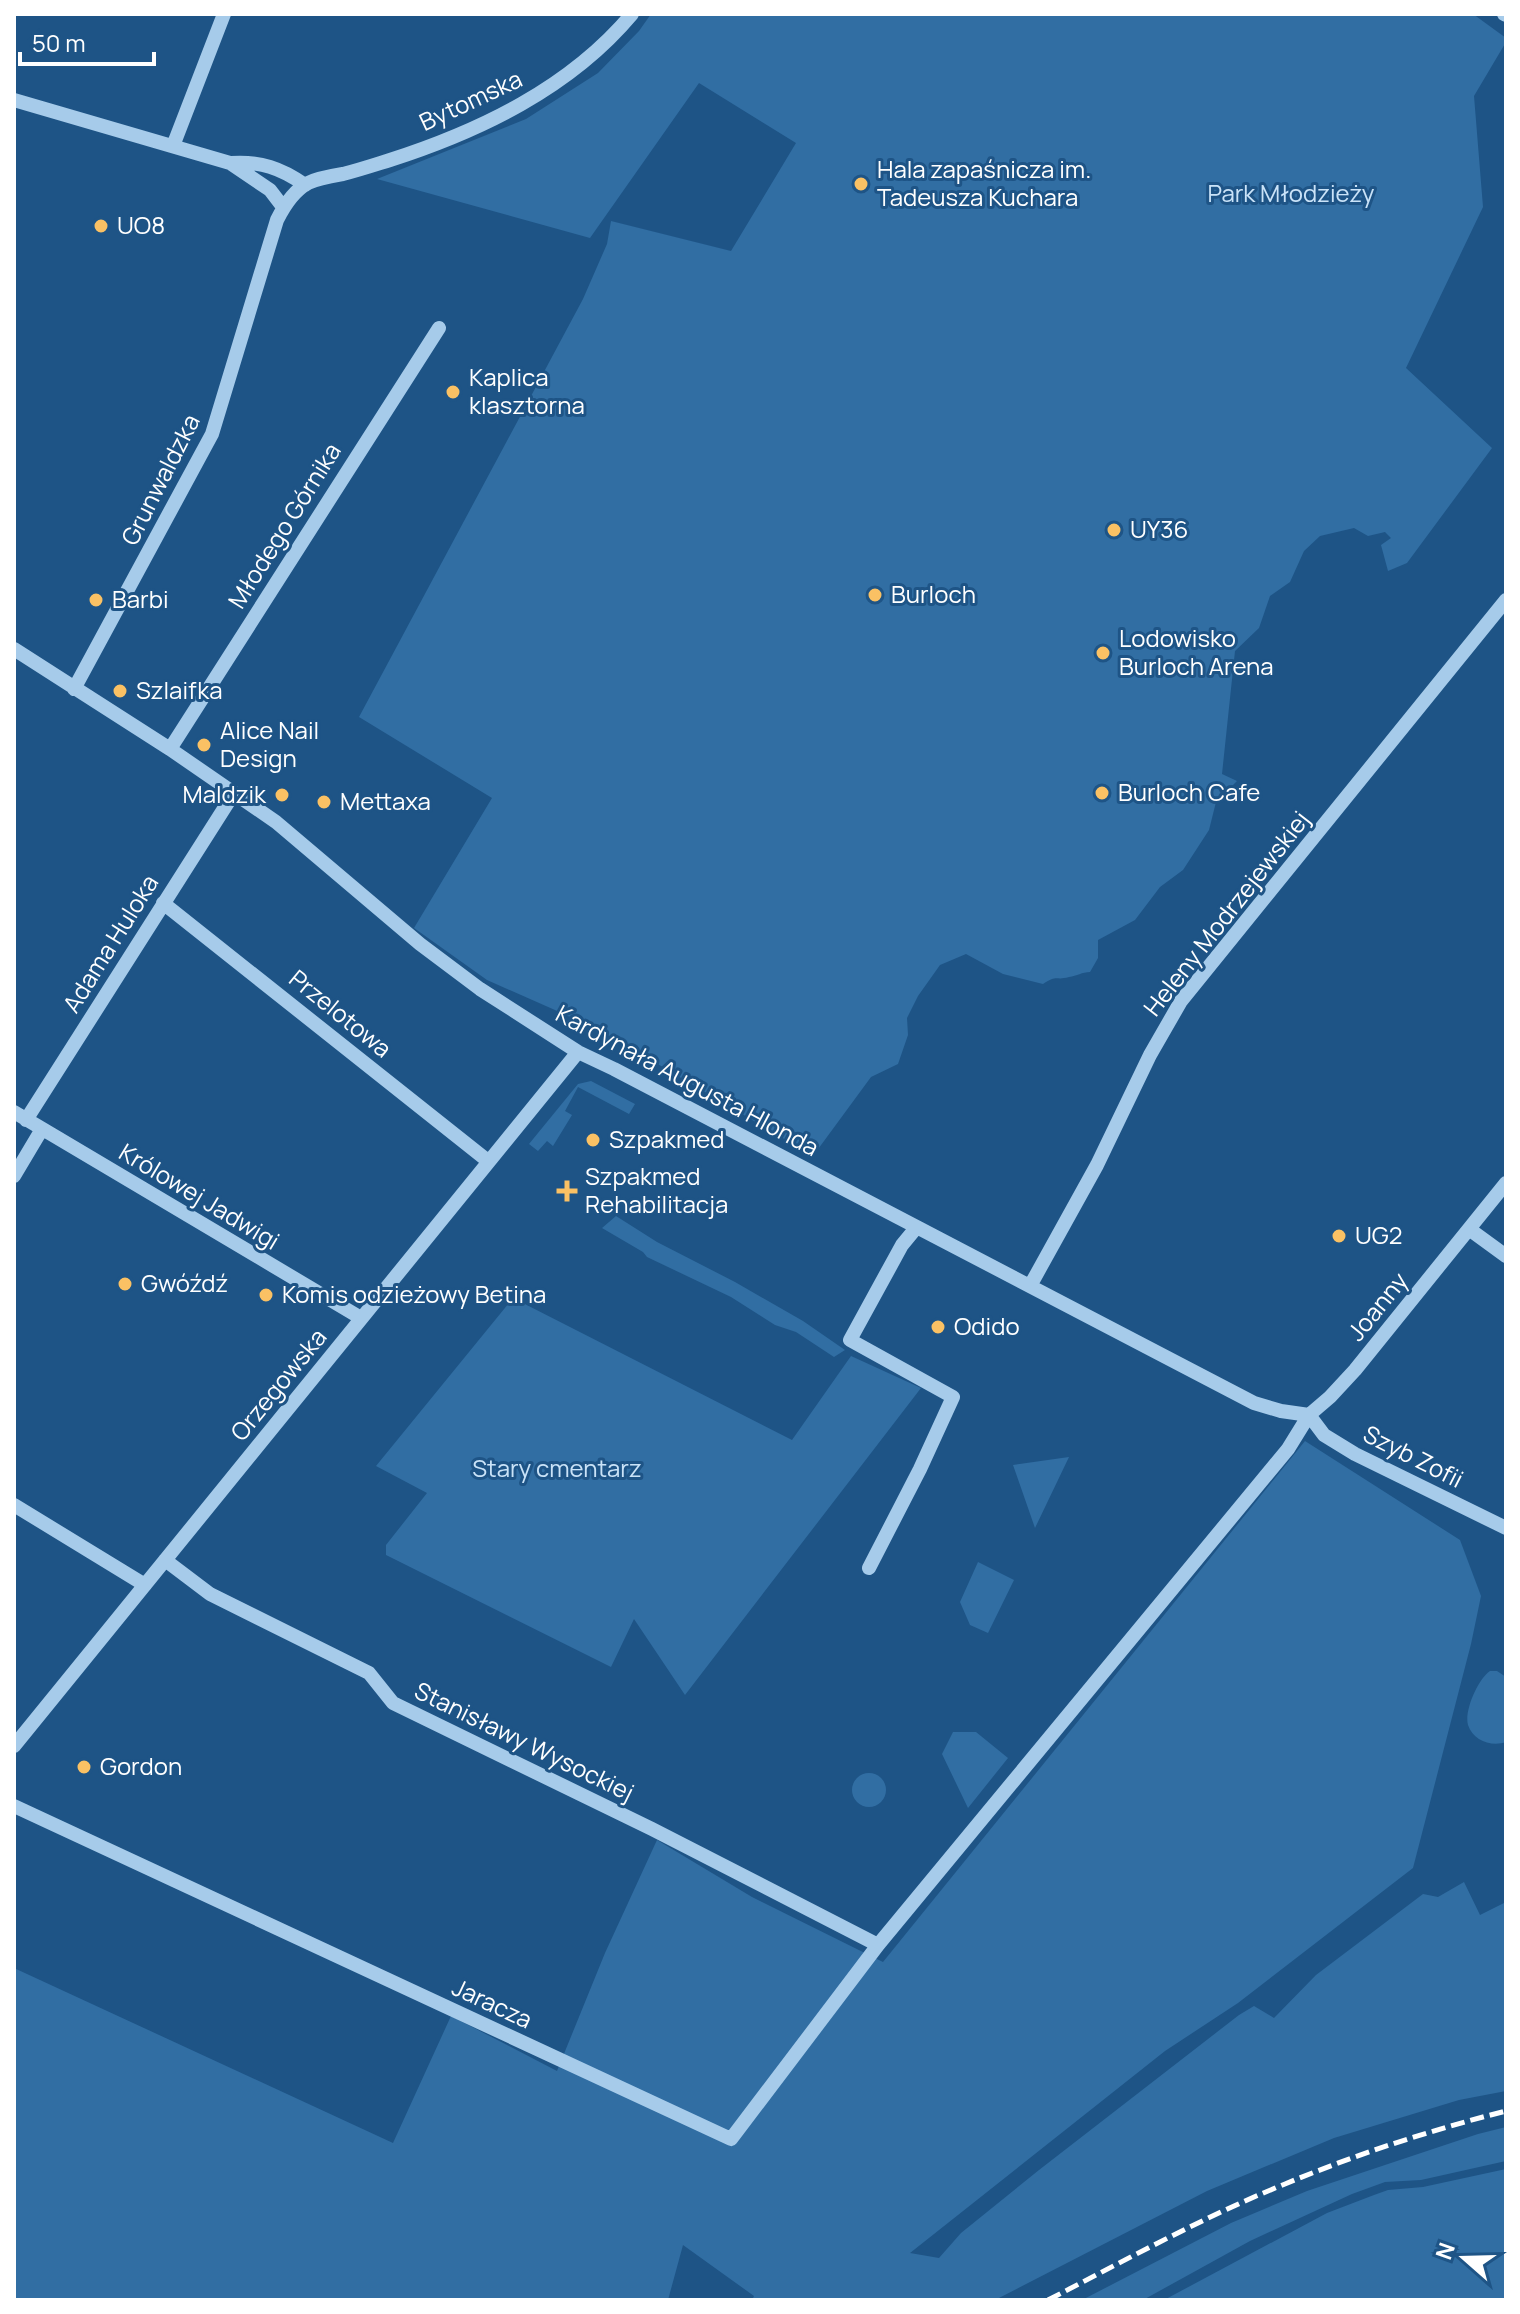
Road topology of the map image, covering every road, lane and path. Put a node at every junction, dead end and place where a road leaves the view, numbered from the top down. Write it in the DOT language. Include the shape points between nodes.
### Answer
graph roads {
  1 [pos="224,14"];
  2 [pos="632,14"];
  3 [pos="14,100"];
  4 [pos="173,146"];
  5 [pos="230,163"];
  6 [pos="300,188"];
  7 [pos="283,207"];
  8 [pos="439,328"];
  9 [pos="1506,600"];
  10 [pos="14,649"];
  11 [pos="74,689"];
  12 [pos="170,749"];
  13 [pos="234,793"];
  14 [pos="163,903"];
  15 [pos="578,1052"];
  16 [pos="20,1116"];
  17 [pos="42,1129"];
  18 [pos="488,1161"];
  19 [pos="14,1176"];
  20 [pos="1506,1183"];
  21 [pos="916,1228"];
  22 [pos="1469,1229"];
  23 [pos="1506,1256"];
  24 [pos="1030,1286"];
  25 [pos="361,1318"];
  26 [pos="1309,1415"];
  27 [pos="14,1505"];
  28 [pos="1506,1528"];
  29 [pos="165,1560"];
  30 [pos="869,1568"];
  31 [pos="145,1585"];
  32 [pos="14,1746"];
  33 [pos="14,1806"];
  34 [pos="878,1945"];
  1 -- 4 [label="street"];
  2 -- 6 [label="street, Bytomska" via="571,73 506,112 392,160"];
  3 -- 4 [label="street"];
  4 -- 5 [label="street"];
  5 -- 6 [label="street" via="271,166 286,172"];
  5 -- 7 [label="street" via="270,190"];
  6 -- 7 [label="street, Grunwaldzka"];
  7 -- 11 [label="street, Grunwaldzka" via="212,434"];
  8 -- 12 [label="street, Młodego Górnika"];
  9 -- 24 [label="street, Heleny Modrzejewskiej" via="1181,1001"];
  10 -- 11 [label="street, Kardynała Augusta Hlonda"];
  11 -- 12 [label="street, Kardynała Augusta Hlonda"];
  12 -- 13 [label="street, Kardynała Augusta Hlonda"];
  13 -- 14 [label="street, Adama Huloka"];
  13 -- 15 [label="street, Kardynała Augusta Hlonda" via="295,837 420,944"];
  14 -- 16 [label="street, Adama Huloka"];
  14 -- 18 [label="street, Przelotowa"];
  15 -- 18 [label="street, Orzegowska"];
  15 -- 21 [label="street, Kardynała Augusta Hlonda"];
  16 -- 17 [label="street, Królowej Jadwigi"];
  17 -- 19 [label="street"];
  17 -- 25 [label="street, Królowej Jadwigi"];
  18 -- 25 [label="street, Orzegowska"];
  20 -- 22 [label="street, Joanny"];
  21 -- 24 [label="street, Kardynała Augusta Hlonda"];
  21 -- 30 [label="street" via="850,1340 953,1397"];
  22 -- 23 [label="street"];
  22 -- 26 [label="street, Joanny" via="1355,1370"];
  24 -- 26 [label="street, Kardynała Augusta Hlonda" via="1254,1403"];
  25 -- 29 [label="street, Orzegowska"];
  26 -- 28 [label="street, Szyb Zofii" via="1324,1435 1355,1454"];
  26 -- 34 [label="street, Joanny" via="1288,1449"];
  27 -- 31 [label="street"];
  29 -- 31 [label="street, Orzegowska"];
  29 -- 34 [label="street, Stanisławy Wysockiej" via="210,1594 369,1673 393,1703"];
  31 -- 32 [label="street, Orzegowska"];
  33 -- 34 [label="street, Jaracza" via="731,2139"];
}
